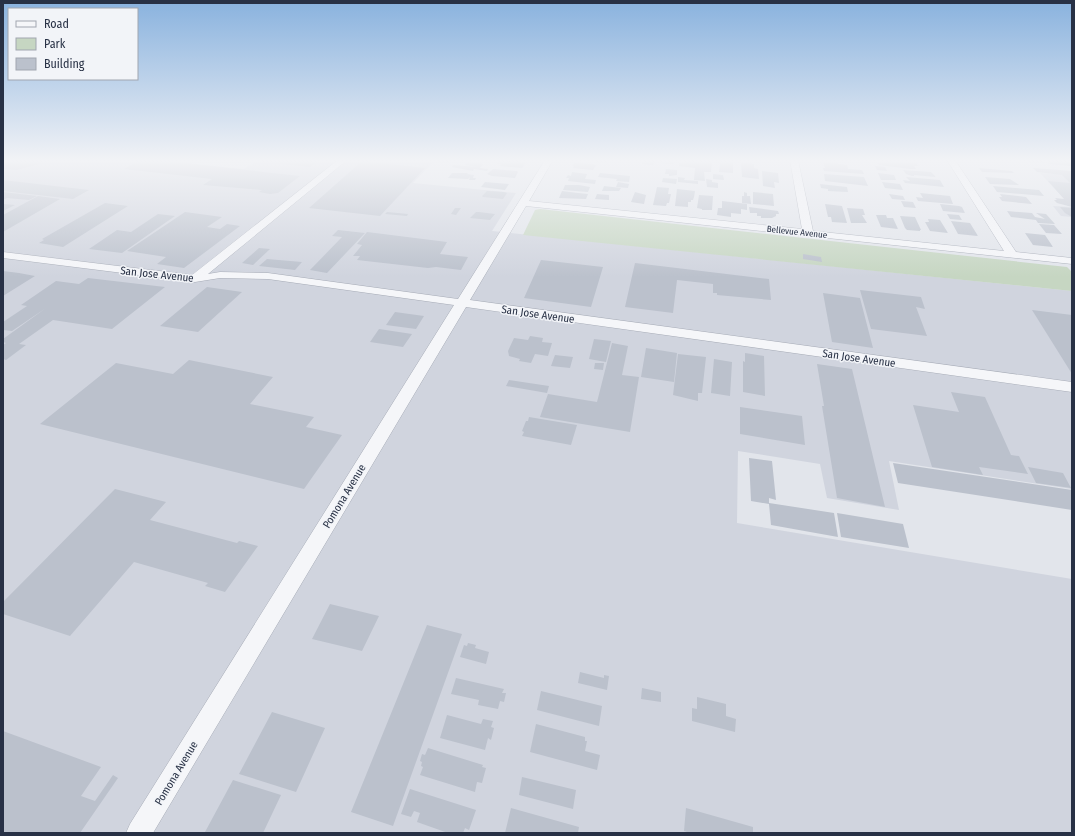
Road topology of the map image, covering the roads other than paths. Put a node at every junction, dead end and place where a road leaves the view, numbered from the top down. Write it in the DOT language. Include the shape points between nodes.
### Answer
graph roads {
  1 [pos="294,199"];
  2 [pos="525,199"];
  3 [pos="801,199"];
  4 [pos="976,199"];
  5 [pos="523,203"];
  6 [pos="808,233"];
  7 [pos="1012,254"];
  8 [pos="3,255"];
  9 [pos="1072,261"];
  10 [pos="195,279"];
  11 [pos="462,303"];
  12 [pos="1072,387"];
  13 [pos="139,833"];
  1 -- 10 [label="street"];
  2 -- 5 [label="street, Pomona Avenue"];
  3 -- 6 [label="street"];
  4 -- 7 [label="street"];
  5 -- 6 [label="street, Bellevue Avenue"];
  5 -- 11 [label="street, Pomona Avenue"];
  6 -- 7 [label="street, Bellevue Avenue"];
  7 -- 9 [label="street, Bellevue Avenue"];
  8 -- 10 [label="street, San Jose Avenue"];
  10 -- 11 [label="street, San Jose Avenue" via="220,275 268,276"];
  11 -- 12 [label="street, San Jose Avenue"];
  11 -- 13 [label="street, Pomona Avenue"];
}
